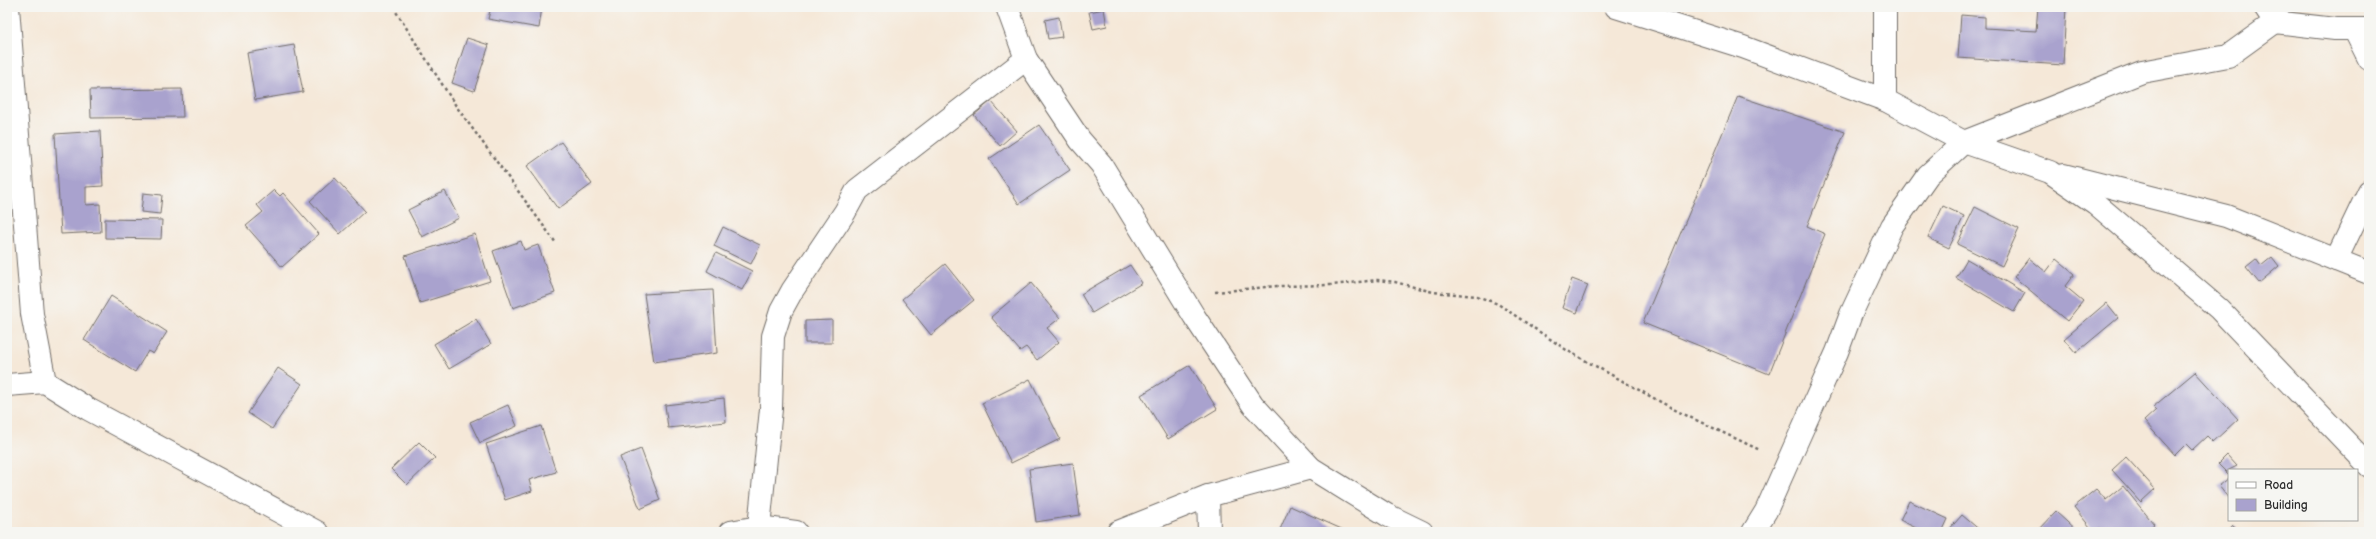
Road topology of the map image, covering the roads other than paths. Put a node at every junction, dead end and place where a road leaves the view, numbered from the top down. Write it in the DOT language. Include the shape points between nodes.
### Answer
graph roads {
  1 [pos="8,7"];
  2 [pos="1007,7"];
  3 [pos="1616,7"];
  4 [pos="1885,7"];
  5 [pos="2270,14"];
  6 [pos="2361,29"];
  7 [pos="1026,59"];
  8 [pos="2369,59"];
  9 [pos="1885,100"];
  10 [pos="1964,142"];
  11 [pos="2050,172"];
  12 [pos="2369,192"];
  13 [pos="2336,260"];
  14 [pos="2369,273"];
  15 [pos="45,382"];
  16 [pos="7,385"];
  17 [pos="2369,466"];
  18 [pos="1311,468"];
  19 [pos="1208,496"];
  20 [pos="759,527"];
  21 [pos="317,532"];
  22 [pos="730,532"];
  23 [pos="796,532"];
  24 [pos="1118,532"];
  25 [pos="1209,532"];
  26 [pos="1422,532"];
  27 [pos="1753,532"];
  1 -- 15 [label="street" via="32,314"];
  2 -- 7 [label="street"];
  3 -- 9 [label="street" via="1743,47"];
  4 -- 9 [label="street"];
  5 -- 6 [label="street"];
  5 -- 10 [label="street" via="2228,56 2142,72"];
  6 -- 8 [label="street"];
  7 -- 18 [label="street" via="1080,140 1100,164 1253,405"];
  7 -- 20 [label="street" via="857,190 792,291 773,336 770,409"];
  9 -- 10 [label="street"];
  10 -- 11 [label="street"];
  10 -- 27 [label="street" via="1928,175 1892,226 1766,511"];
  11 -- 13 [label="street" via="2226,216"];
  11 -- 17 [label="street" via="2094,203 2219,309"];
  12 -- 13 [label="street"];
  13 -- 14 [label="street"];
  15 -- 16 [label="street"];
  15 -- 21 [label="street" via="88,409"];
  18 -- 19 [label="street"];
  18 -- 26 [label="street" via="1374,508"];
  19 -- 24 [label="street"];
  19 -- 25 [label="street"];
  20 -- 22 [label="street"];
  20 -- 23 [label="street"];
}
